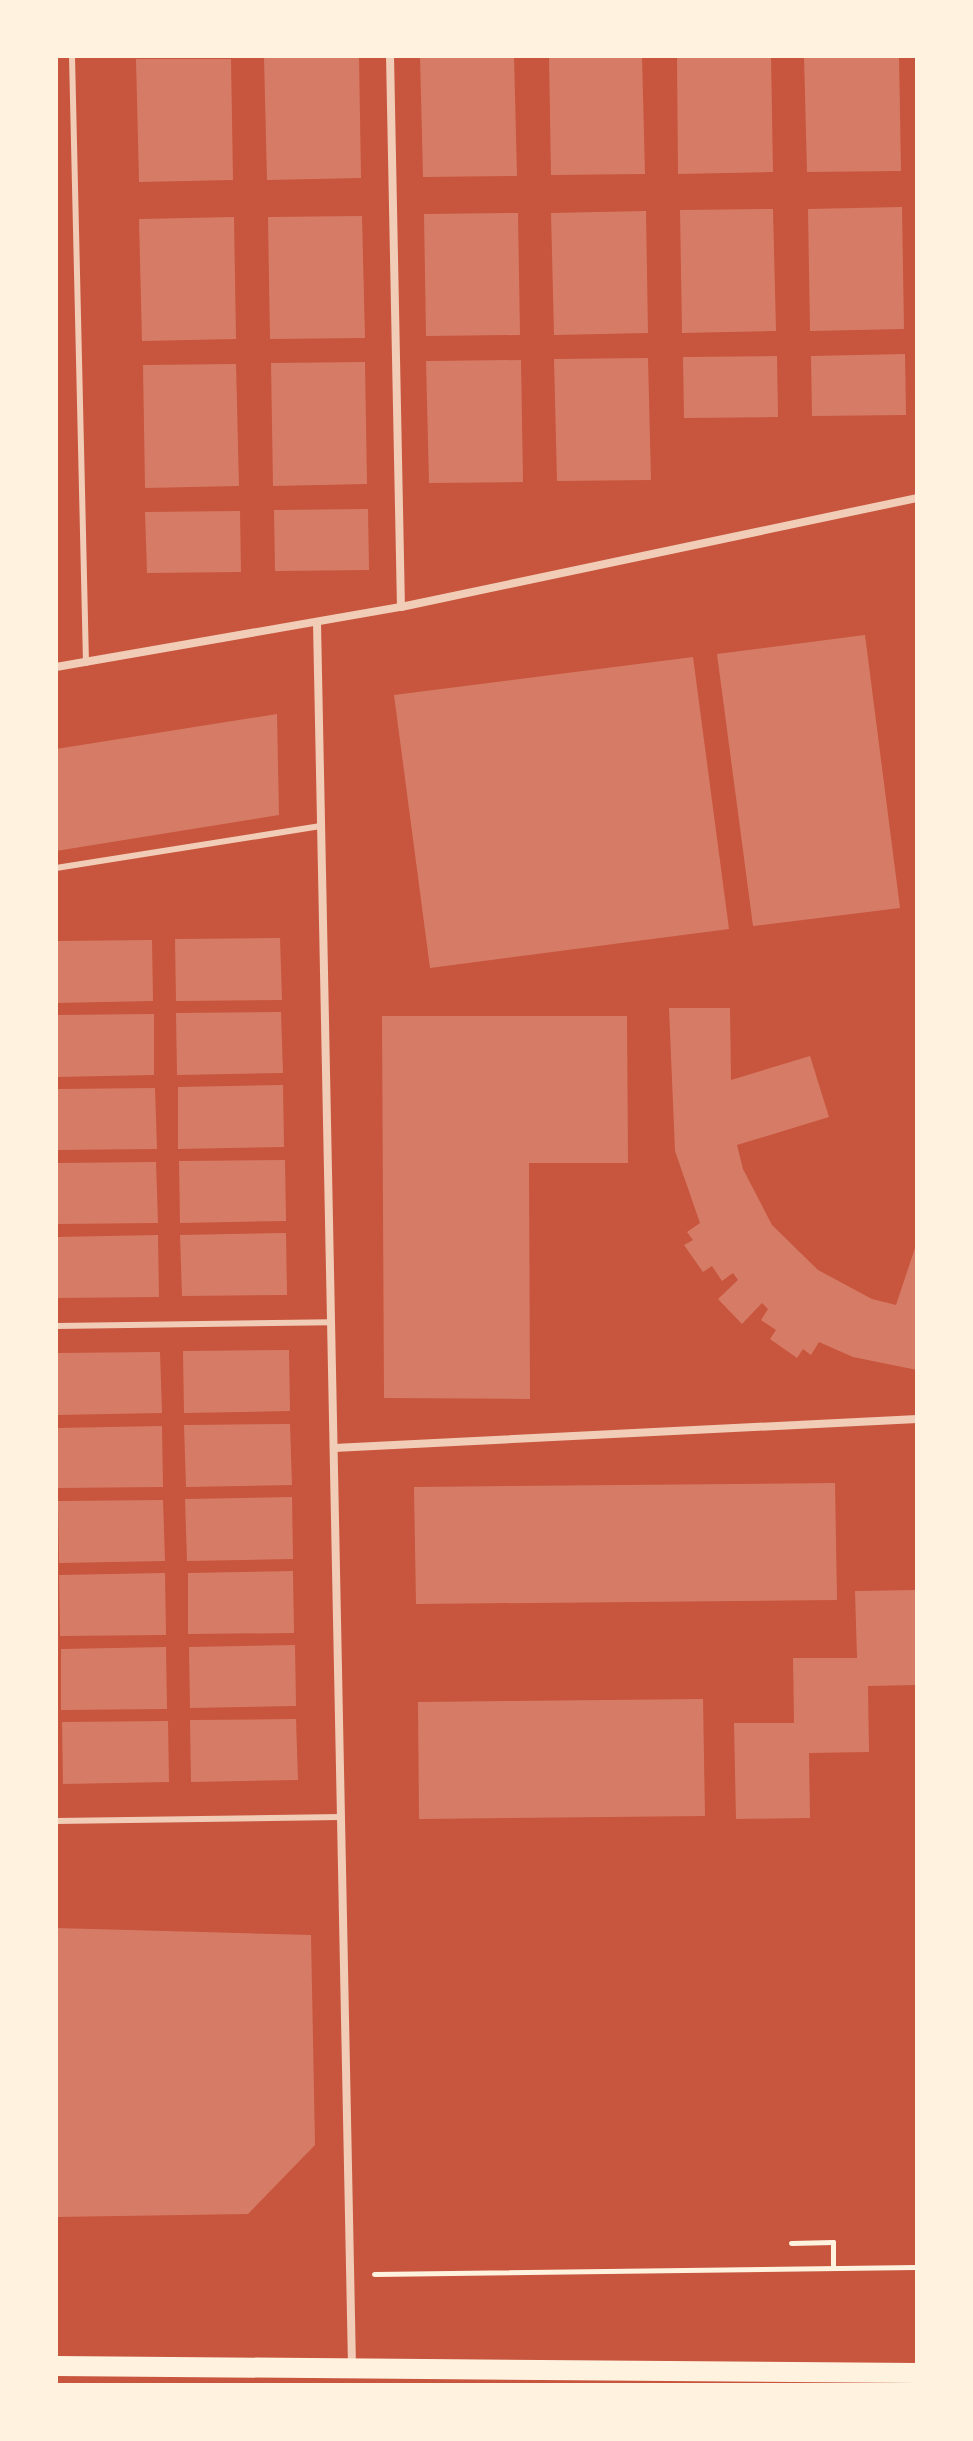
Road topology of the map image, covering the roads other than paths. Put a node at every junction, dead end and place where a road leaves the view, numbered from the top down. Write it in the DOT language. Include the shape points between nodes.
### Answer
graph roads {
  1 [pos="72,56"];
  2 [pos="390,56"];
  3 [pos="917,498"];
  4 [pos="401,607"];
  5 [pos="317,623"];
  6 [pos="86,663"];
  7 [pos="56,667"];
  8 [pos="321,826"];
  9 [pos="56,868"];
  10 [pos="331,1322"];
  11 [pos="56,1326"];
  12 [pos="917,1419"];
  13 [pos="334,1448"];
  14 [pos="341,1817"];
  15 [pos="56,1821"];
  16 [pos="56,2366"];
  17 [pos="352,2369"];
  18 [pos="917,2373"];
  1 -- 6 [label="lane"];
  2 -- 4 [label="street"];
  3 -- 4 [label="street"];
  4 -- 5 [label="street"];
  5 -- 6 [label="street"];
  5 -- 8 [label="street"];
  6 -- 7 [label="street"];
  8 -- 9 [label="lane"];
  8 -- 10 [label="street"];
  10 -- 11 [label="lane"];
  10 -- 13 [label="street"];
  12 -- 13 [label="street"];
  13 -- 14 [label="street"];
  14 -- 15 [label="lane"];
  14 -- 17 [label="street"];
  16 -- 17 [label="main road"];
  17 -- 18 [label="main road"];
}
